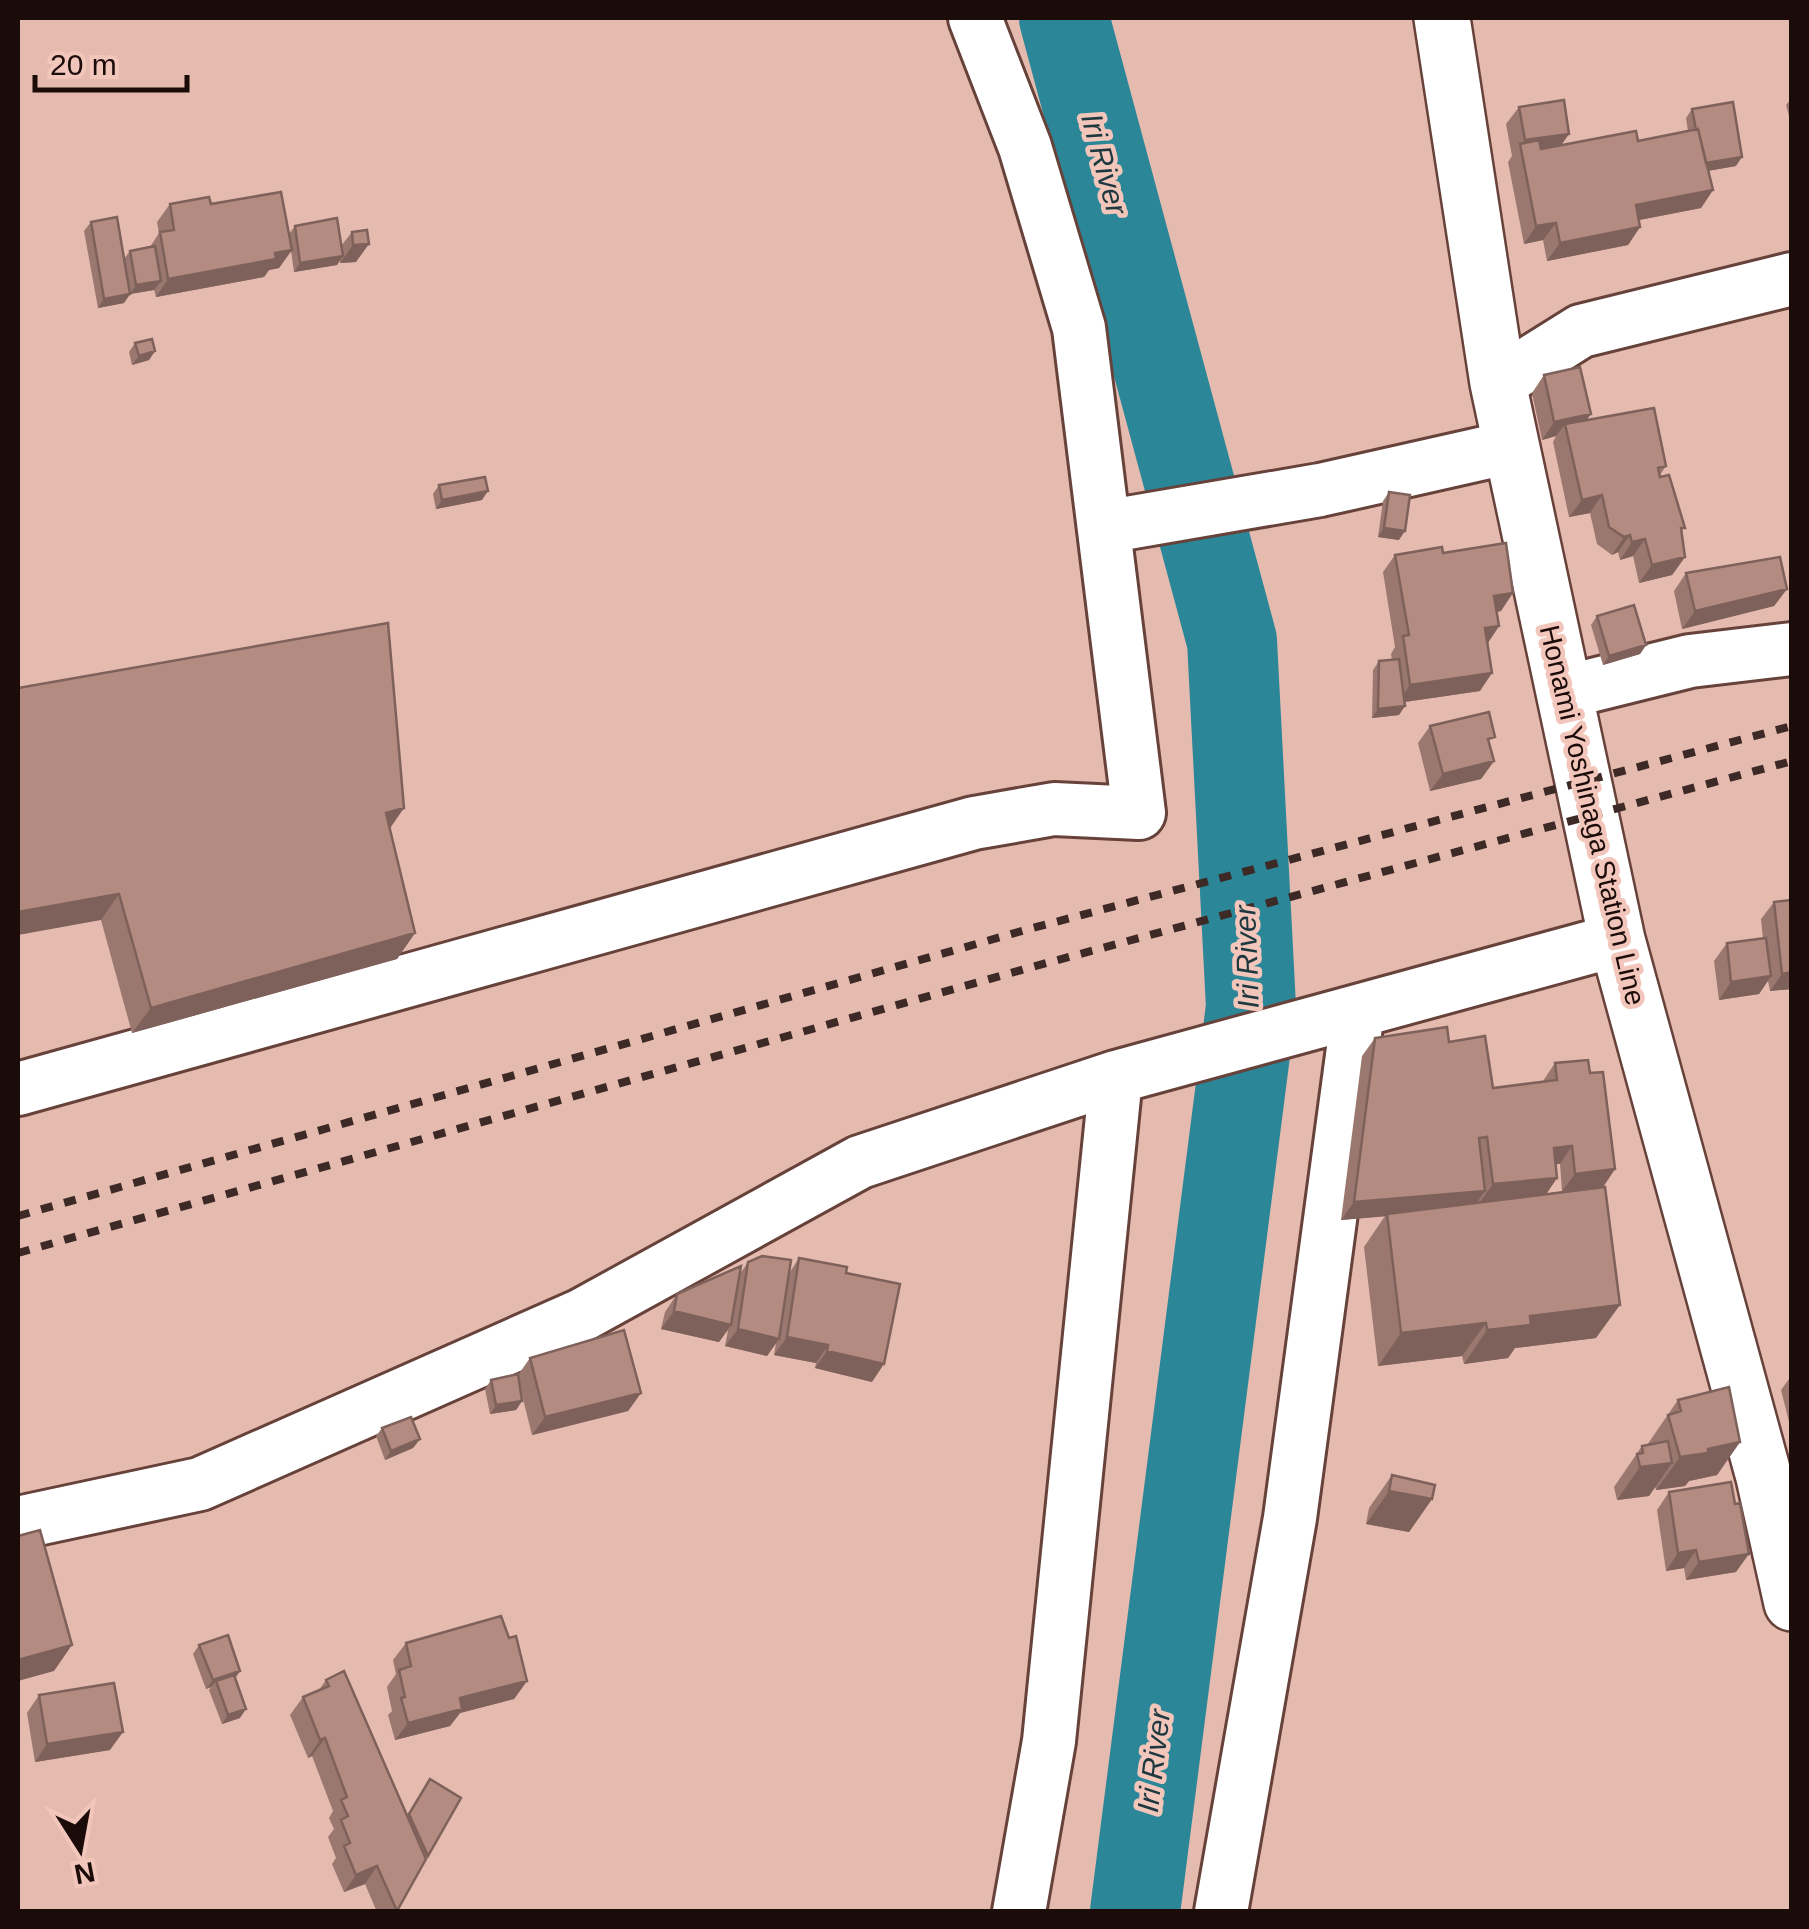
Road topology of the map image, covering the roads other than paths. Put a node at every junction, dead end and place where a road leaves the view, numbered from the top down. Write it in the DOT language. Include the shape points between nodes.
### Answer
graph roads {
  1 [pos="975,18"];
  2 [pos="1442,18"];
  3 [pos="1792,279"];
  4 [pos="1498,383"];
  5 [pos="1512,447"];
  6 [pos="1106,526"];
  7 [pos="1792,649"];
  8 [pos="1566,692"];
  9 [pos="1617,940"];
  10 [pos="1358,1010"];
  11 [pos="1116,1077"];
  12 [pos="18,1089"];
  13 [pos="18,1523"];
  14 [pos="1792,1603"];
  15 [pos="1019,1912"];
  16 [pos="1221,1912"];
  1 -- 6 [label="street" via="1026,147 1079,328"];
  2 -- 4 [label="main road, Honami Yoshinaga Station Line"];
  3 -- 4 [label="street" via="1580,331"];
  4 -- 5 [label="main road, Honami Yoshinaga Station Line"];
  5 -- 6 [label="street" via="1320,490"];
  5 -- 8 [label="main road, Honami Yoshinaga Station Line"];
  6 -- 12 [label="street" via="1140,813 1054,809 974,823"];
  7 -- 8 [label="street" via="1690,662"];
  8 -- 9 [label="main road, Honami Yoshinaga Station Line"];
  9 -- 10 [label="street"];
  9 -- 14 [label="main road, Honami Yoshinaga Station Line" via="1764,1477"];
  10 -- 11 [label="street"];
  10 -- 16 [label="street" via="1290,1518"];
  11 -- 13 [label="street" via="860,1162 582,1315 200,1484"];
  11 -- 15 [label="street" via="1049,1741"];
}
